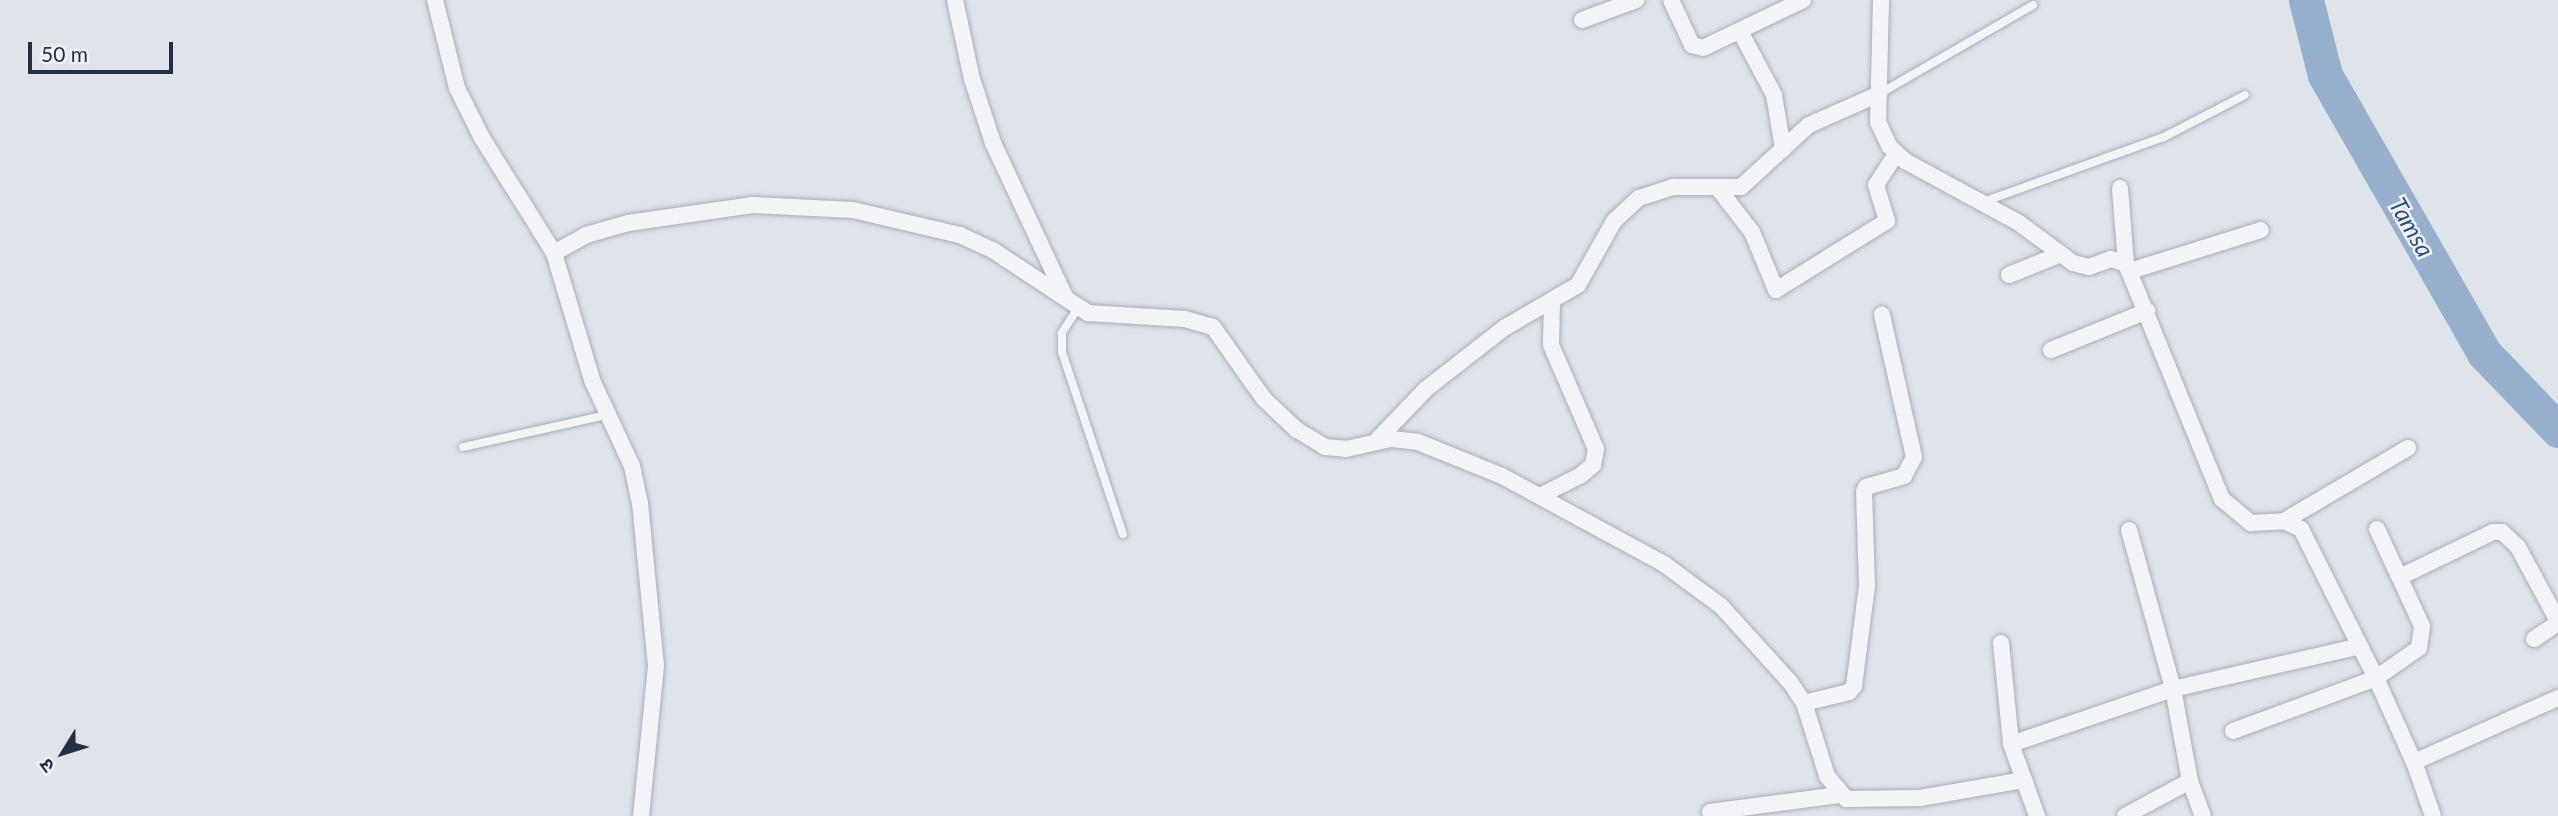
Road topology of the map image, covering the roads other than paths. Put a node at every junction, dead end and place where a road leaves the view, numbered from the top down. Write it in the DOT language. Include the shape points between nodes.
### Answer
graph roads {
  1 [pos="435,0"];
  2 [pos="955,0"];
  3 [pos="1671,0"];
  4 [pos="1803,0"];
  5 [pos="1881,0"];
  6 [pos="1631,1"];
  7 [pos="2033,5"];
  8 [pos="1582,20"];
  9 [pos="1740,31"];
  10 [pos="1879,94"];
  11 [pos="2245,95"];
  12 [pos="1783,149"];
  13 [pos="1896,154"];
  14 [pos="1718,188"];
  15 [pos="2120,188"];
  16 [pos="1980,203"];
  17 [pos="2261,230"];
  18 [pos="554,253"];
  19 [pos="2061,254"];
  20 [pos="2128,267"];
  21 [pos="2009,275"];
  22 [pos="1552,301"];
  23 [pos="1072,304"];
  24 [pos="2147,311"];
  25 [pos="1882,315"];
  26 [pos="2050,350"];
  27 [pos="606,415"];
  28 [pos="1377,440"];
  29 [pos="463,447"];
  30 [pos="2408,448"];
  31 [pos="1540,496"];
  32 [pos="2284,521"];
  33 [pos="2377,528"];
  34 [pos="2129,530"];
  35 [pos="1123,534"];
  36 [pos="2400,577"];
  37 [pos="2558,622"];
  38 [pos="2534,639"];
  39 [pos="2001,643"];
  40 [pos="2360,646"];
  41 [pos="2376,678"];
  42 [pos="2173,689"];
  43 [pos="2558,698"];
  44 [pos="1804,702"];
  45 [pos="2233,731"];
  46 [pos="2011,744"];
  47 [pos="2414,762"];
  48 [pos="2024,780"];
  49 [pos="2190,780"];
  50 [pos="1839,795"];
  51 [pos="1710,812"];
  52 [pos="641,816"];
  53 [pos="2037,816"];
  54 [pos="2125,816"];
  55 [pos="2203,816"];
  56 [pos="2433,816"];
  1 -- 18 [label="street" via="457,88 482,138"];
  2 -- 23 [label="street" via="972,79 993,143"];
  3 -- 9 [label="street" via="1697,48"];
  4 -- 9 [label="street"];
  5 -- 10 [label="street"];
  6 -- 8 [label="street"];
  7 -- 10 [label="lane"];
  9 -- 12 [label="street" via="1774,95"];
  10 -- 12 [label="street" via="1822,117"];
  10 -- 13 [label="street" via="1878,122"];
  11 -- 16 [label="lane" via="2164,137"];
  12 -- 14 [label="street" via="1749,182"];
  13 -- 14 [label="street" via="1876,185 1887,221 1782,289 1772,285 1752,232"];
  13 -- 16 [label="street"];
  14 -- 22 [label="street" via="1674,187 1639,198 1614,221 1586,276"];
  15 -- 20 [label="street"];
  16 -- 19 [label="street"];
  17 -- 20 [label="street"];
  18 -- 23 [label="street" via="586,236 674,213 753,205 853,210 960,235 994,251"];
  18 -- 27 [label="street"];
  19 -- 20 [label="street" via="2081,266 2111,259"];
  19 -- 21 [label="street"];
  20 -- 24 [label="street"];
  22 -- 28 [label="street" via="1504,328 1426,389"];
  22 -- 31 [label="street" via="1551,345 1596,449 1592,465 1581,475"];
  23 -- 28 [label="street" via="1088,313 1185,319 1213,327 1264,398 1315,443 1334,449"];
  23 -- 35 [label="lane" via="1062,333 1062,352"];
  24 -- 26 [label="street"];
  24 -- 32 [label="street" via="2227,508 2251,523"];
  25 -- 44 [label="street" via="1913,465 1904,476 1866,487 1864,492 1867,586 1854,686 1849,692"];
  27 -- 29 [label="lane"];
  27 -- 52 [label="street" via="632,466 653,627 654,699"];
  28 -- 31 [label="street" via="1418,442"];
  30 -- 32 [label="street"];
  31 -- 44 [label="street" via="1685,578 1721,606"];
  32 -- 40 [label="street" via="2305,535"];
  33 -- 36 [label="street"];
  34 -- 42 [label="street"];
  36 -- 37 [label="street" via="2493,532 2502,532 2518,547"];
  36 -- 41 [label="street" via="2424,638 2419,648"];
  37 -- 38 [label="street"];
  39 -- 46 [label="street"];
  40 -- 41 [label="street"];
  40 -- 42 [label="street"];
  41 -- 45 [label="street"];
  41 -- 47 [label="street"];
  42 -- 46 [label="street"];
  42 -- 49 [label="street"];
  43 -- 47 [label="street"];
  44 -- 50 [label="street" via="1828,776"];
  46 -- 48 [label="street"];
  47 -- 56 [label="street"];
  48 -- 50 [label="street" via="1908,799 1853,800"];
  48 -- 53 [label="street"];
  49 -- 54 [label="street"];
  49 -- 55 [label="street"];
  50 -- 51 [label="street"];
}
